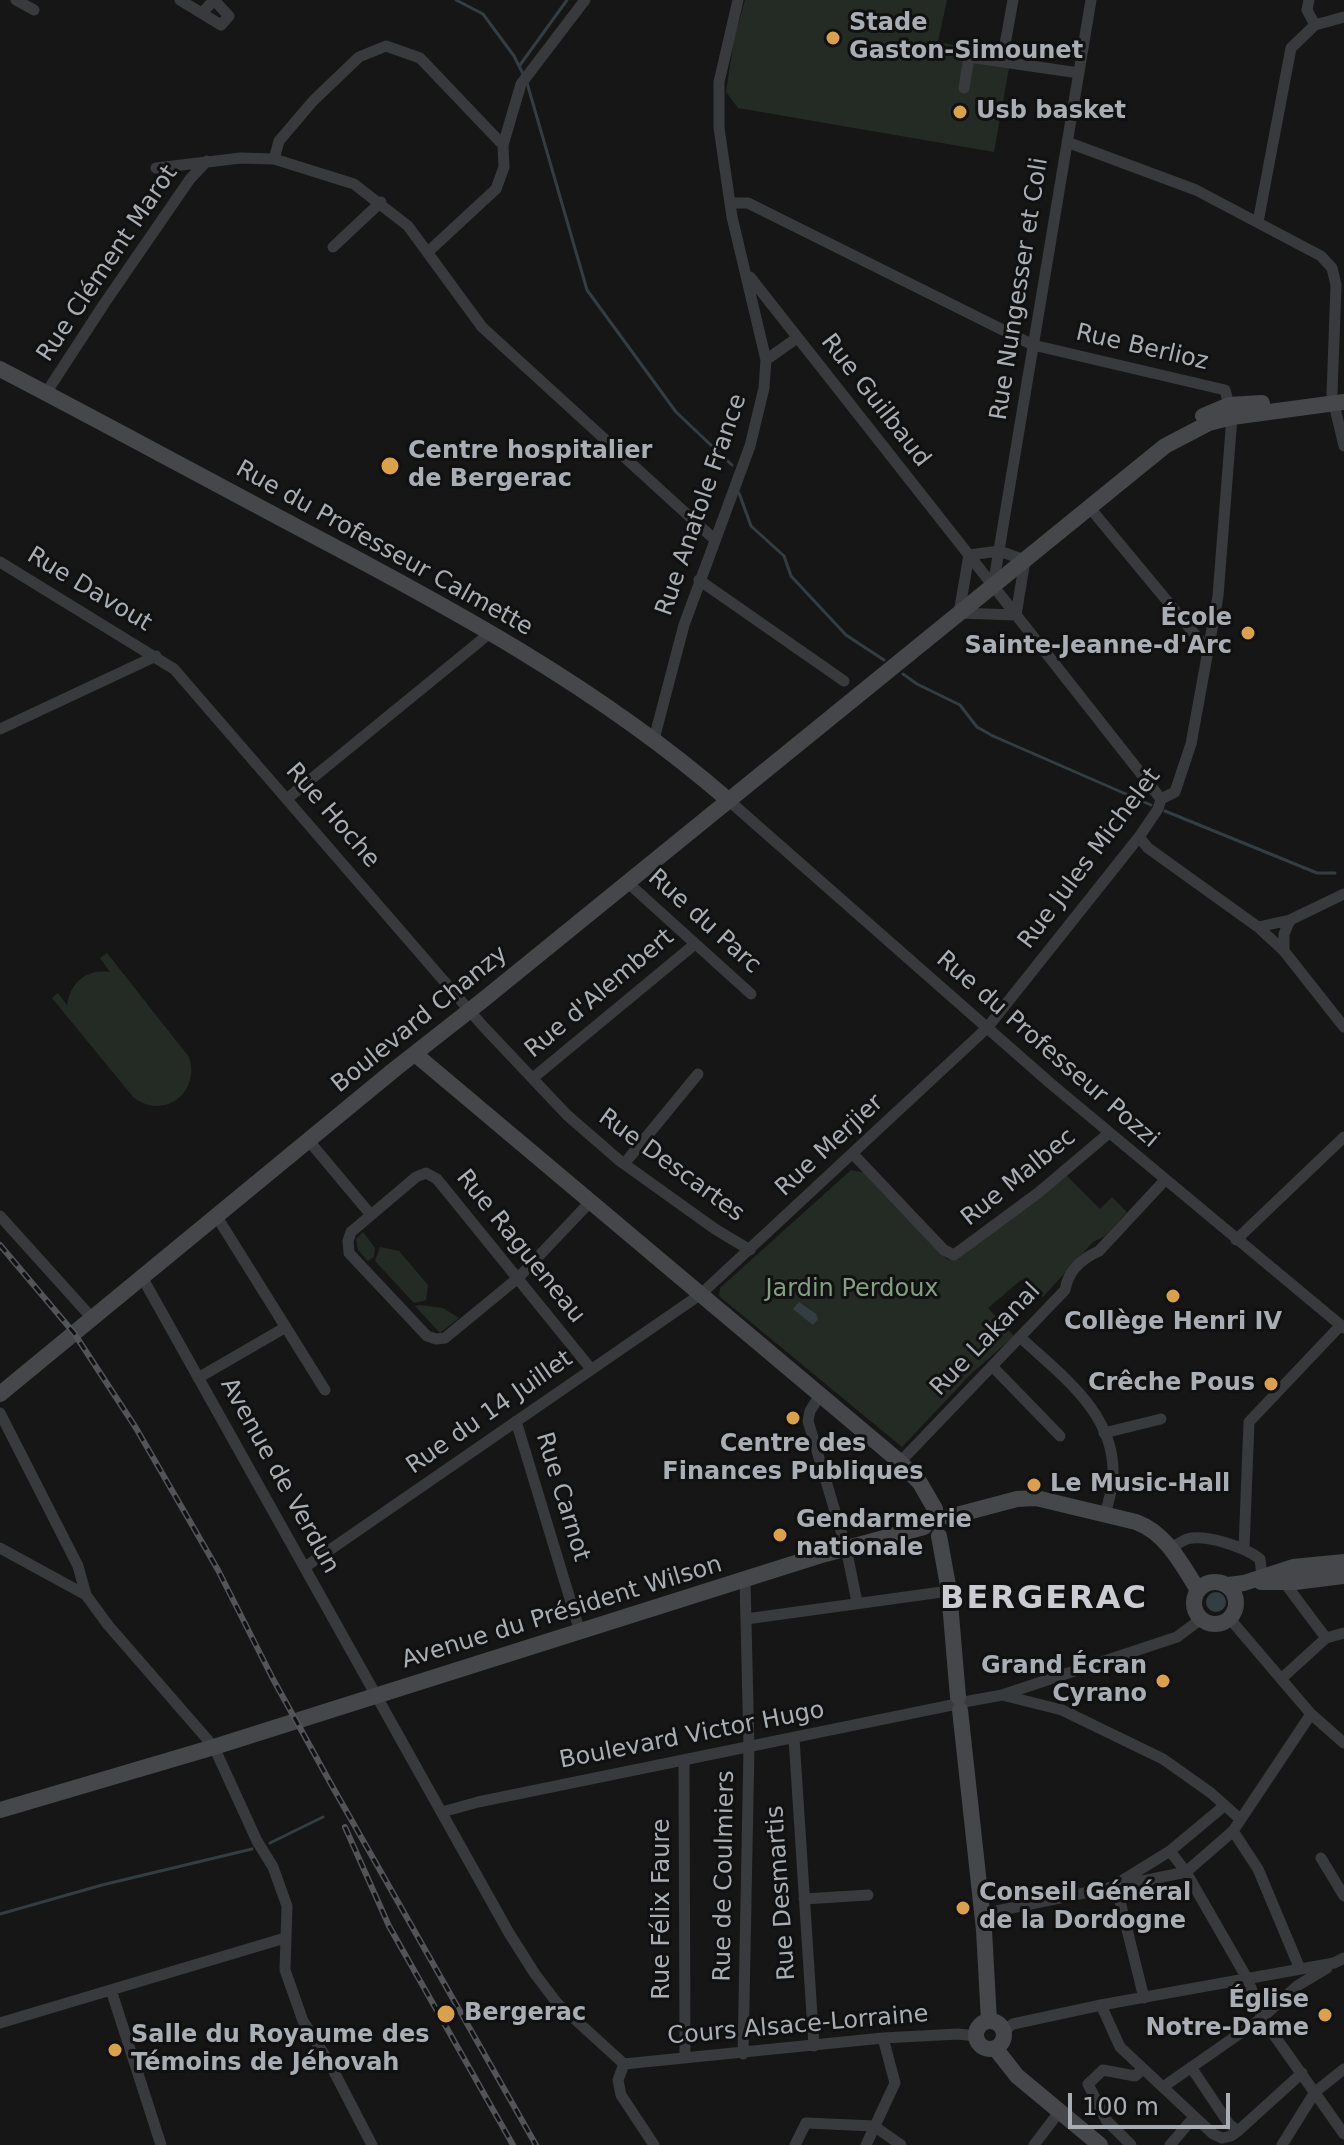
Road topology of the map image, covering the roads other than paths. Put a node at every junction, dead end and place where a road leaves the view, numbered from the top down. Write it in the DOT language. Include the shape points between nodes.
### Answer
graph roads {
  1 [pos="16,0"];
  2 [pos="180,0"];
  3 [pos="585,0"];
  4 [pos="738,0"];
  5 [pos="1013,0"];
  6 [pos="1091,0"];
  7 [pos="1309,0"];
  8 [pos="34,10"];
  9 [pos="202,13"];
  10 [pos="1344,17"];
  11 [pos="1315,25"];
  12 [pos="1002,61"];
  13 [pos="1079,73"];
  14 [pos="964,88"];
  15 [pos="1067,142"];
  16 [pos="503,145"];
  17 [pos="274,159"];
  18 [pos="207,160"];
  19 [pos="156,168"];
  20 [pos="381,202"];
  21 [pos="730,203"];
  22 [pos="1258,222"];
  23 [pos="333,247"];
  24 [pos="429,251"];
  25 [pos="747,273"];
  26 [pos="797,338"];
  27 [pos="1033,345"];
  28 [pos="766,360"];
  29 [pos="0,369"];
  30 [pos="46,393"];
  31 [pos="1339,398"];
  32 [pos="1229,404"];
  33 [pos="1344,446"];
  34 [pos="1090,508"];
  35 [pos="714,539"];
  36 [pos="999,551"];
  37 [pos="969,555"];
  38 [pos="1025,560"];
  39 [pos="0,562"];
  40 [pos="699,580"];
  41 [pos="993,586"];
  42 [pos="959,613"];
  43 [pos="1016,615"];
  44 [pos="490,633"];
  45 [pos="1207,649"];
  46 [pos="156,656"];
  47 [pos="844,681"];
  48 [pos="0,729"];
  49 [pos="654,739"];
  50 [pos="288,798"];
  51 [pos="727,799"];
  52 [pos="1161,799"];
  53 [pos="1139,837"];
  54 [pos="627,882"];
  55 [pos="1344,894"];
  56 [pos="1290,920"];
  57 [pos="1258,927"];
  58 [pos="695,944"];
  59 [pos="1284,951"];
  60 [pos="751,994"];
  61 [pos="470,1009"];
  62 [pos="1344,1027"];
  63 [pos="987,1028"];
  64 [pos="415,1054"];
  65 [pos="698,1074"];
  66 [pos="533,1078"];
  67 [pos="1109,1133"];
  68 [pos="1344,1137"];
  69 [pos="309,1141"];
  70 [pos="853,1154"];
  71 [pos="624,1164"];
  72 [pos="1165,1180"];
  73 [pos="590,1202"];
  74 [pos="371,1215"];
  75 [pos="0,1216"];
  76 [pos="217,1217"];
  77 [pos="1236,1240"];
  78 [pos="750,1250"];
  79 [pos="142,1277"];
  80 [pos="518,1278"];
  81 [pos="701,1294"];
  82 [pos="92,1318"];
  83 [pos="1342,1326"];
  84 [pos="286,1327"];
  85 [pos="1021,1338"];
  86 [pos="992,1366"];
  87 [pos="591,1369"];
  88 [pos="198,1378"];
  89 [pos="325,1390"];
  90 [pos="0,1394"];
  91 [pos="820,1395"];
  92 [pos="0,1413"];
  93 [pos="1161,1419"];
  94 [pos="516,1421"];
  95 [pos="1104,1433"];
  96 [pos="1060,1436"];
  97 [pos="900,1462"];
  98 [pos="942,1513"];
  99 [pos="1105,1514"];
  100 [pos="932,1532"];
  101 [pos="0,1548"];
  102 [pos="846,1548"];
  103 [pos="1171,1548"];
  104 [pos="1244,1548"];
  105 [pos="1344,1562"];
  106 [pos="305,1567"];
  107 [pos="1262,1576"];
  108 [pos="1344,1576"];
  109 [pos="745,1580"];
  110 [pos="1284,1582"];
  111 [pos="1204,1586"];
  112 [pos="949,1591"];
  113 [pos="1232,1591"];
  114 [pos="86,1595"];
  115 [pos="857,1602"];
  116 [pos="746,1619"];
  117 [pos="1201,1619"];
  118 [pos="1230,1619"];
  119 [pos="580,1632"];
  120 [pos="1344,1633"];
  121 [pos="1326,1638"];
  122 [pos="1281,1679"];
  123 [pos="1002,1695"];
  124 [pos="377,1696"];
  125 [pos="959,1703"];
  126 [pos="1311,1714"];
  127 [pos="794,1738"];
  128 [pos="1344,1743"];
  129 [pos="214,1747"];
  130 [pos="749,1747"];
  131 [pos="684,1760"];
  132 [pos="1224,1806"];
  133 [pos="0,1810"];
  134 [pos="442,1812"];
  135 [pos="1240,1819"];
  136 [pos="1233,1831"];
  137 [pos="1170,1851"];
  138 [pos="1321,1858"];
  139 [pos="1186,1872"];
  140 [pos="1116,1885"];
  141 [pos="868,1895"];
  142 [pos="1344,1896"];
  143 [pos="804,1899"];
  144 [pos="982,1914"];
  145 [pos="285,1938"];
  146 [pos="1339,1960"];
  147 [pos="1300,1969"];
  148 [pos="1248,1980"];
  149 [pos="111,1990"];
  150 [pos="1144,1998"];
  151 [pos="1101,2005"];
  152 [pos="1262,2018"];
  153 [pos="0,2023"];
  154 [pos="996,2026"];
  155 [pos="976,2036"];
  156 [pos="883,2038"];
  157 [pos="814,2046"];
  158 [pos="995,2048"];
  159 [pos="743,2054"];
  160 [pos="685,2058"];
  161 [pos="624,2064"];
  162 [pos="1191,2067"];
  163 [pos="1143,2069"];
  164 [pos="1344,2069"];
  165 [pos="1302,2073"];
  166 [pos="1163,2087"];
  167 [pos="1315,2092"];
  168 [pos="1059,2112"];
  169 [pos="1194,2117"];
  170 [pos="874,2126"];
  171 [pos="1344,2134"];
  172 [pos="1225,2137"];
  173 [pos="1098,2144"];
  174 [pos="161,2145"];
  175 [pos="372,2145"];
  176 [pos="654,2145"];
  177 [pos="795,2145"];
  178 [pos="866,2145"];
  179 [pos="901,2145"];
  180 [pos="1034,2145"];
  181 [pos="1131,2145"];
  182 [pos="1170,2145"];
  183 [pos="1202,2145"];
  184 [pos="1242,2145"];
  185 [pos="1282,2145"];
  1 -- 8 [label="street"];
  2 -- 9 [label="street"];
  3 -- 16 [label="street" via="521,84"];
  4 -- 21 [label="street, Rue Anatole France" via="719,82 719,128"];
  5 -- 12 [label="street"];
  6 -- 13 [label="street, Rue Nungesser et Coli"];
  7 -- 11 [label="street" via="1307,10"];
  10 -- 11 [label="street"];
  11 -- 22 [label="street" via="1291,48 1287,60"];
  12 -- 13 [label="street"];
  12 -- 14 [label="street" via="969,57"];
  13 -- 15 [label="street, Rue Nungesser et Coli"];
  15 -- 22 [label="street" via="1188,186"];
  15 -- 27 [label="street, Rue Nungesser et Coli"];
  16 -- 17 [label="street" via="420,58 386,46 359,57 313,101 279,141"];
  16 -- 24 [label="street" via="504,167 496,189"];
  17 -- 18 [label="street"];
  17 -- 20 [label="street" via="354,184"];
  18 -- 19 [label="street"];
  18 -- 30 [label="street, Rue Clément Marot"];
  20 -- 23 [label="street"];
  20 -- 24 [label="street"];
  21 -- 25 [label="street, Rue Anatole France"];
  21 -- 27 [label="street, Rue Berlioz" via="748,203"];
  22 -- 31 [label="street" via="1321,256 1332,268"];
  24 -- 35 [label="street" via="482,327"];
  25 -- 26 [label="street, Rue Guilbaud"];
  25 -- 28 [label="street, Rue Anatole France"];
  26 -- 28 [label="street"];
  26 -- 37 [label="street, Rue Guilbaud"];
  27 -- 32 [label="street, Rue Berlioz"];
  27 -- 36 [label="street, Rue Nungesser et Coli"];
  28 -- 35 [label="street, Rue Anatole France" via="759,417"];
  29 -- 30 [label="main road, Rue du Professeur Calmette"];
  30 -- 44 [label="main road, Rue du Professeur Calmette"];
  31 -- 32 [label="main road, Boulevard Chanzy"];
  31 -- 33 [label="street"];
  32 -- 34 [label="main road, Boulevard Chanzy" via="1173,434"];
  32 -- 45 [label="street, Rue Jules Michelet" via="1218,596"];
  34 -- 38 [label="main road, Boulevard Chanzy"];
  34 -- 45 [label="street"];
  35 -- 40 [label="street, Rue Anatole France"];
  36 -- 37 [label="street"];
  36 -- 38 [label="street"];
  36 -- 41 [label="street, Rue Nungesser et Coli"];
  37 -- 41 [label="street, Rue Guilbaud"];
  37 -- 42 [label="street"];
  38 -- 41 [label="main road, Boulevard Chanzy"];
  38 -- 43 [label="street"];
  39 -- 46 [label="street, Rue Davout"];
  40 -- 47 [label="street"];
  40 -- 49 [label="street, Rue Anatole France"];
  41 -- 42 [label="main road, Boulevard Chanzy"];
  41 -- 43 [label="street, Rue Guilbaud"];
  42 -- 43 [label="street"];
  42 -- 51 [label="main road, Boulevard Chanzy"];
  43 -- 52 [label="street, Rue Guilbaud"];
  44 -- 49 [label="main road, Rue du Professeur Calmette"];
  44 -- 50 [label="street"];
  45 -- 52 [label="street, Rue Jules Michelet" via="1191,744 1175,792"];
  46 -- 48 [label="street"];
  46 -- 50 [label="street, Rue Hoche" via="174,669"];
  49 -- 51 [label="main road, Rue du Professeur Calmette"];
  50 -- 61 [label="street, Rue Hoche"];
  51 -- 54 [label="main road, Boulevard Chanzy"];
  51 -- 63 [label="street, Rue du Professeur Pozzi"];
  52 -- 53 [label="street, Rue Jules Michelet"];
  53 -- 57 [label="street"];
  53 -- 63 [label="street, Rue Jules Michelet"];
  54 -- 58 [label="street, Rue du Parc"];
  54 -- 61 [label="main road, Boulevard Chanzy"];
  55 -- 56 [label="street"];
  56 -- 57 [label="street"];
  56 -- 59 [label="street"];
  57 -- 59 [label="street"];
  58 -- 60 [label="street, Rue du Parc"];
  58 -- 66 [label="street, Rue d'Alembert"];
  59 -- 62 [label="street"];
  61 -- 64 [label="main road, Boulevard Chanzy"];
  61 -- 66 [label="street, Rue Descartes"];
  63 -- 67 [label="street, Rue du Professeur Pozzi"];
  63 -- 70 [label="street, Rue Merjier"];
  64 -- 69 [label="main road, Boulevard Chanzy"];
  64 -- 73 [label="main road"];
  65 -- 71 [label="street"];
  66 -- 71 [label="street, Rue Descartes"];
  67 -- 70 [label="street, Rue Malbec" via="959,1254 944,1250"];
  67 -- 72 [label="street, Rue du Professeur Pozzi"];
  68 -- 77 [label="street"];
  69 -- 74 [label="street"];
  69 -- 76 [label="main road, Boulevard Chanzy"];
  70 -- 78 [label="street, Rue Merjier"];
  71 -- 78 [label="street, Rue Descartes"];
  72 -- 77 [label="street, Rue du Professeur Pozzi"];
  72 -- 85 [label="street, Rue Lakanal" via="1099,1251 1085,1257 1067,1277 1065,1290"];
  73 -- 80 [label="street"];
  73 -- 81 [label="main road"];
  74 -- 80 [label="street, Rue Ragueneau" via="426,1173 437,1179"];
  74 -- 80 [label="street" via="351,1232 349,1253 427,1336 445,1338"];
  75 -- 82 [label="street"];
  76 -- 79 [label="main road, Boulevard Chanzy"];
  76 -- 84 [label="street"];
  77 -- 83 [label="street, Rue du Professeur Pozzi"];
  78 -- 81 [label="street, Rue Merjier"];
  79 -- 82 [label="main road, Boulevard Chanzy"];
  79 -- 88 [label="street, Avenue de Verdun"];
  80 -- 87 [label="street, Rue Ragueneau"];
  81 -- 87 [label="street, Rue du 14 Juillet"];
  81 -- 91 [label="main road"];
  82 -- 90 [label="main road, Boulevard Chanzy"];
  83 -- 104 [label="street" via="1249,1422"];
  84 -- 88 [label="street"];
  84 -- 89 [label="street"];
  85 -- 86 [label="street, Rue Lakanal"];
  85 -- 95 [label="street" via="1088,1400"];
  86 -- 96 [label="street"];
  86 -- 97 [label="street, Rue Lakanal"];
  87 -- 94 [label="street, Rue du 14 Juillet"];
  88 -- 106 [label="street, Avenue de Verdun"];
  91 -- 97 [label="main road"];
  91 -- 102 [label="street" via="808,1421"];
  92 -- 114 [label="street" via="78,1566"];
  93 -- 95 [label="street"];
  94 -- 106 [label="street, Rue du 14 Juillet"];
  94 -- 119 [label="street, Rue Carnot"];
  95 -- 99 [label="street" via="1113,1478"];
  97 -- 98 [label="main road"];
  98 -- 99 [label="main road" via="1036,1498"];
  98 -- 100 [label="main road" via="949,1529"];
  98 -- 100 [label="main road" via="925,1515"];
  99 -- 103 [label="main road" via="1148,1526"];
  100 -- 102 [label="main road, Avenue du Président Wilson"];
  100 -- 112 [label="main road"];
  101 -- 114 [label="street"];
  102 -- 109 [label="main road, Avenue du Président Wilson"];
  102 -- 115 [label="street"];
  103 -- 104 [label="street" via="1202,1538"];
  103 -- 111 [label="main road"];
  104 -- 107 [label="street" via="1260,1559"];
  105 -- 107 [label="main road"];
  106 -- 124 [label="street, Avenue de Verdun"];
  107 -- 113 [label="main road"];
  108 -- 110 [label="main road"];
  109 -- 116 [label="street, Rue de Coulmiers"];
  109 -- 119 [label="main road, Avenue du Président Wilson"];
  110 -- 113 [label="main road" via="1271,1580"];
  110 -- 121 [label="street"];
  111 -- 113 [label="main road"];
  111 -- 117 [label="main road" via="1194,1608"];
  112 -- 115 [label="street"];
  112 -- 125 [label="main road"];
  113 -- 118 [label="main road" via="1236,1608"];
  114 -- 129 [label="street"];
  115 -- 116 [label="street"];
  116 -- 130 [label="street, Rue de Coulmiers"];
  117 -- 118 [label="main road" via="1218,1624"];
  117 -- 123 [label="street, Boulevard Victor Hugo" via="1177,1637"];
  118 -- 122 [label="street"];
  119 -- 124 [label="main road, Avenue du Président Wilson"];
  120 -- 121 [label="street"];
  121 -- 122 [label="street"];
  122 -- 126 [label="street"];
  123 -- 125 [label="street, Boulevard Victor Hugo"];
  123 -- 132 [label="street" via="1062,1710 1163,1759"];
  124 -- 129 [label="main road, Avenue du Président Wilson"];
  124 -- 134 [label="street, Avenue de Verdun"];
  125 -- 127 [label="street, Boulevard Victor Hugo"];
  125 -- 144 [label="main road"];
  126 -- 128 [label="street"];
  126 -- 135 [label="street"];
  127 -- 130 [label="street, Boulevard Victor Hugo"];
  127 -- 143 [label="street, Rue Desmartis"];
  129 -- 133 [label="main road, Avenue du Président Wilson"];
  129 -- 145 [label="street" via="273,1867 287,1906"];
  130 -- 131 [label="street, Boulevard Victor Hugo"];
  130 -- 159 [label="street, Rue de Coulmiers"];
  131 -- 134 [label="street, Boulevard Victor Hugo"];
  131 -- 160 [label="street, Rue Félix Faure"];
  132 -- 135 [label="street"];
  132 -- 137 [label="street"];
  134 -- 161 [label="street, Avenue de Verdun" via="535,1974 557,2003"];
  135 -- 136 [label="street"];
  136 -- 139 [label="street"];
  136 -- 147 [label="street" via="1258,1869"];
  137 -- 139 [label="street"];
  137 -- 140 [label="street"];
  138 -- 142 [label="street"];
  139 -- 140 [label="street"];
  139 -- 148 [label="street"];
  140 -- 144 [label="street"];
  140 -- 150 [label="street"];
  141 -- 143 [label="street"];
  143 -- 157 [label="street, Rue Desmartis"];
  144 -- 154 [label="main road"];
  145 -- 149 [label="street"];
  145 -- 175 [label="street" via="285,1970 303,2021"];
  146 -- 147 [label="street"];
  146 -- 152 [label="street" via="1297,1986"];
  147 -- 148 [label="street"];
  148 -- 150 [label="street"];
  148 -- 152 [label="street"];
  149 -- 153 [label="street"];
  149 -- 174 [label="street"];
  150 -- 151 [label="street"];
  151 -- 154 [label="street"];
  151 -- 163 [label="street" via="1120,2047"];
  152 -- 162 [label="street"];
  152 -- 165 [label="street"];
  154 -- 155 [label="main road" via="979,2027"];
  154 -- 158 [label="main road" via="1001,2043"];
  155 -- 156 [label="street, Cours Alsace-Lorraine"];
  155 -- 158 [label="main road" via="982,2047"];
  156 -- 157 [label="street, Cours Alsace-Lorraine"];
  156 -- 170 [label="street" via="895,2083"];
  157 -- 159 [label="street, Cours Alsace-Lorraine"];
  158 -- 168 [label="main road" via="1017,2076"];
  159 -- 160 [label="street, Cours Alsace-Lorraine"];
  160 -- 161 [label="street, Cours Alsace-Lorraine"];
  161 -- 176 [label="street" via="618,2080 621,2095"];
  162 -- 166 [label="street"];
  162 -- 172 [label="street" via="1229,2124"];
  163 -- 166 [label="street"];
  163 -- 181 [label="street" via="1135,2076 1103,2070 1088,2084 1106,2120"];
  164 -- 167 [label="street"];
  165 -- 167 [label="street"];
  165 -- 172 [label="street"];
  166 -- 169 [label="street"];
  167 -- 171 [label="street"];
  167 -- 185 [label="street"];
  168 -- 173 [label="main road"];
  168 -- 180 [label="street"];
  169 -- 172 [label="street"];
  169 -- 182 [label="street"];
  170 -- 177 [label="street" via="806,2123"];
  170 -- 178 [label="street"];
  170 -- 179 [label="street"];
  172 -- 183 [label="street"];
  172 -- 184 [label="street"];
}
